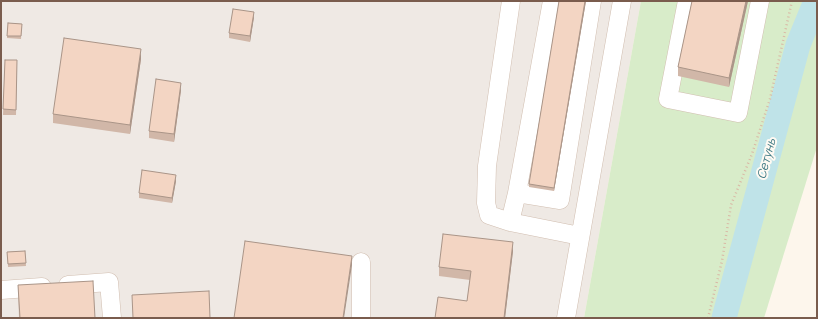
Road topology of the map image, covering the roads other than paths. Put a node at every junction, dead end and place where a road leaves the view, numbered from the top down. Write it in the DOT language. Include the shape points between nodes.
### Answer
graph roads {
  1 [pos="511,1"];
  2 [pos="552,1"];
  3 [pos="592,1"];
  4 [pos="622,1"];
  5 [pos="687,1"];
  6 [pos="760,1"];
  7 [pos="516,193"];
  8 [pos="560,200"];
  9 [pos="586,205"];
  10 [pos="510,222"];
  11 [pos="580,236"];
  12 [pos="361,262"];
  13 [pos="1,290"];
  14 [pos="112,318"];
  15 [pos="361,318"];
  16 [pos="566,318"];
  1 -- 10 [label="lane" via="487,166 486,203 489,214"];
  2 -- 7 [label="lane"];
  3 -- 8 [label="lane"];
  4 -- 9 [label="lane"];
  5 -- 6 [label="lane" via="668,99 738,112"];
  7 -- 8 [label="lane"];
  7 -- 10 [label="lane"];
  8 -- 9 [label="lane"];
  9 -- 11 [label="lane"];
  10 -- 11 [label="lane"];
  11 -- 16 [label="lane"];
  12 -- 15 [label="lane"];
  13 -- 14 [label="lane" via="109,282"];
}
